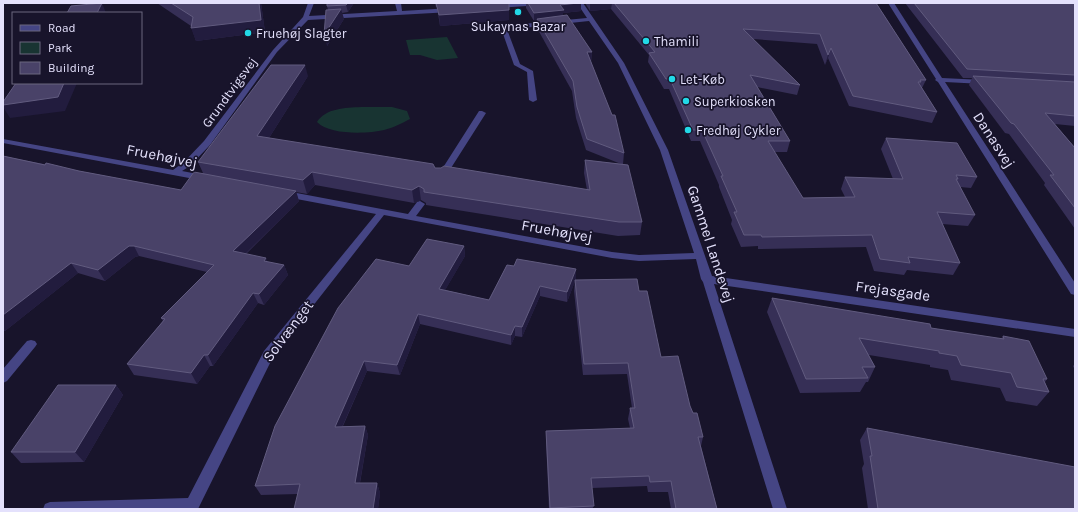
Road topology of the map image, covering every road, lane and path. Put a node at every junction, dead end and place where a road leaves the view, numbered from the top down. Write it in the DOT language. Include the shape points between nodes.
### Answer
graph roads {
  1 [pos="311,3"];
  2 [pos="398,3"];
  3 [pos="542,3"];
  4 [pos="580,3"];
  5 [pos="891,3"];
  6 [pos="487,7"];
  7 [pos="455,9"];
  8 [pos="400,13"];
  9 [pos="306,18"];
  10 [pos="591,19"];
  11 [pos="938,80"];
  12 [pos="992,83"];
  13 [pos="533,100"];
  14 [pos="482,113"];
  15 [pos="3,141"];
  16 [pos="175,172"];
  17 [pos="440,178"];
  18 [pos="213,180"];
  19 [pos="274,192"];
  20 [pos="420,204"];
  21 [pos="381,213"];
  22 [pos="410,218"];
  23 [pos="700,256"];
  24 [pos="706,279"];
  25 [pos="1075,291"];
  26 [pos="1075,333"];
  27 [pos="31,344"];
  28 [pos="3,378"];
  29 [pos="191,507"];
  30 [pos="50,509"];
  31 [pos="780,509"];
  1 -- 9 [label="street, Grundtvigsvej"];
  2 -- 8 [label="street"];
  3 -- 6 [label="street"];
  4 -- 10 [label="street, Gammel Landevej"];
  5 -- 11 [label="street, Danasvej"];
  7 -- 8 [label="street"];
  8 -- 9 [label="street"];
  9 -- 16 [label="street, Grundtvigsvej" via="275,51 207,143"];
  10 -- 13 [label="street" via="512,27 505,31 517,65 530,71"];
  10 -- 23 [label="street, Gammel Landevej" via="621,63 656,132"];
  11 -- 12 [label="street"];
  11 -- 25 [label="street, Danasvej"];
  14 -- 17 [label="street"];
  15 -- 16 [label="street, Fruehøjvej"];
  16 -- 18 [label="street, Fruehøjvej"];
  19 -- 21 [label="street, Fruehøjvej"];
  20 -- 22 [label="street"];
  21 -- 22 [label="street, Fruehøjvej"];
  21 -- 29 [label="street, Solvænget" via="268,354"];
  22 -- 23 [label="street, Fruehøjvej" via="612,255 639,258"];
  23 -- 24 [label="street, Gammel Landevej"];
  24 -- 26 [label="street, Frejasgade"];
  24 -- 31 [label="street, Gammel Landevej"];
  27 -- 28 [label="street"];
  29 -- 30 [label="street, Solvænget"];
}
